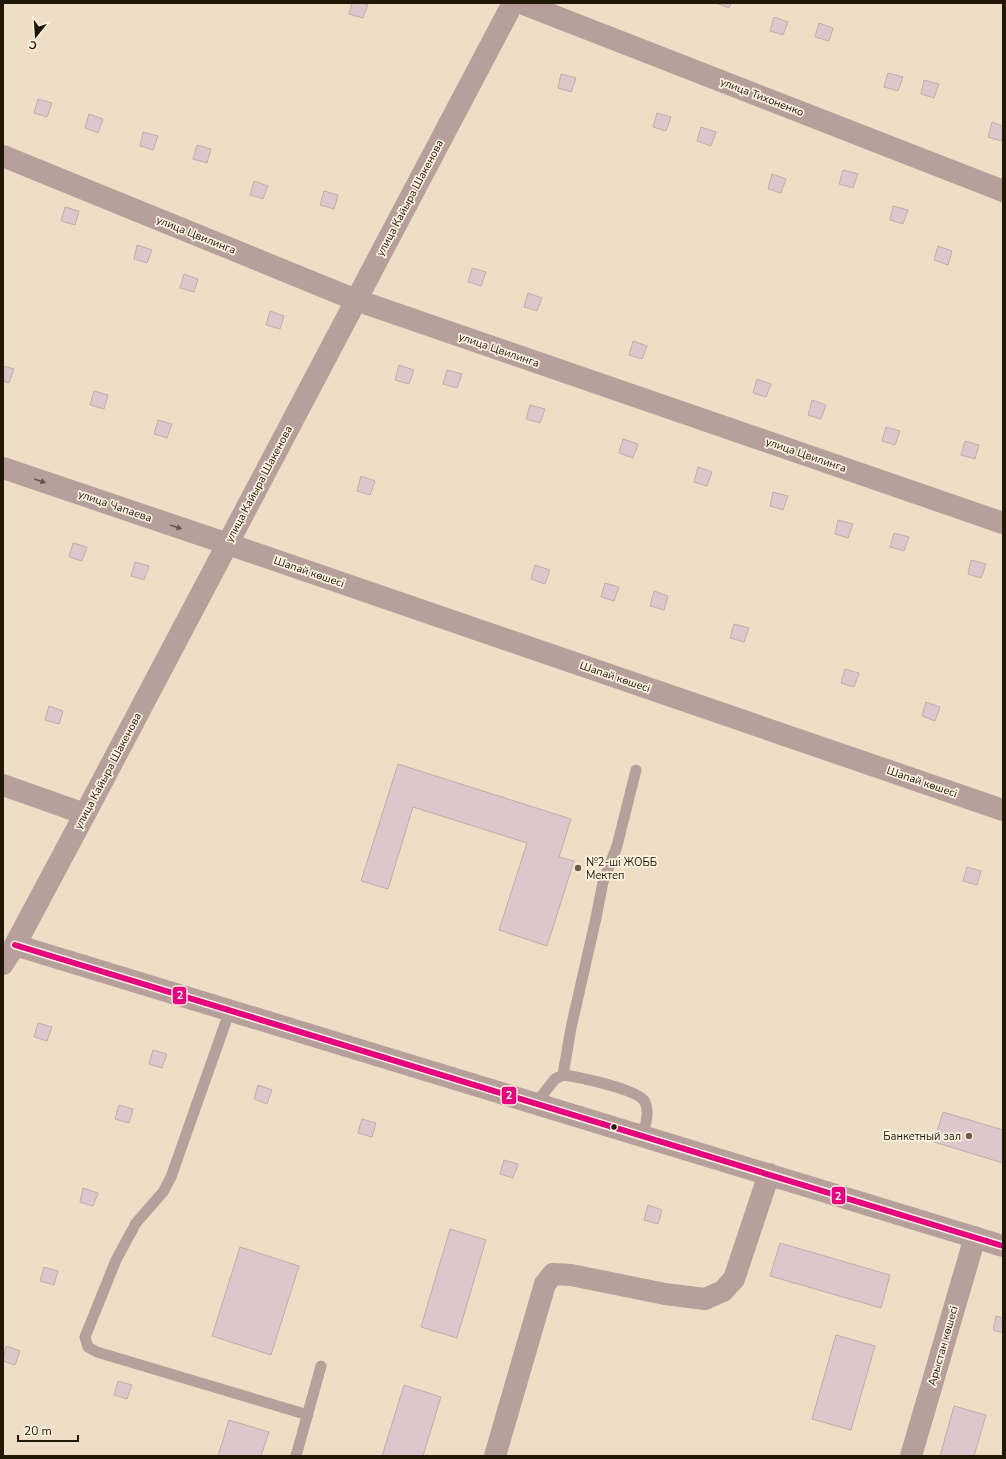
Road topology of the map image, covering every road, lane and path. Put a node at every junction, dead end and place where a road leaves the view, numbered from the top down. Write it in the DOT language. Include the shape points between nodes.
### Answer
graph roads {
  1 [pos="513,3"];
  2 [pos="521,3"];
  3 [pos="3,156"];
  4 [pos="1003,191"];
  5 [pos="356,300"];
  6 [pos="3,468"];
  7 [pos="1003,523"];
  8 [pos="228,544"];
  9 [pos="636,770"];
  10 [pos="3,785"];
  11 [pos="1003,810"];
  12 [pos="85,814"];
  13 [pos="15,945"];
  14 [pos="3,964"];
  15 [pos="230,1010"];
  16 [pos="562,1075"];
  17 [pos="536,1103"];
  18 [pos="643,1136"];
  19 [pos="769,1174"];
  20 [pos="975,1237"];
  21 [pos="1003,1246"];
  22 [pos="321,1366"];
  23 [pos="308,1414"];
  24 [pos="296,1456"];
  25 [pos="495,1456"];
  26 [pos="911,1456"];
  1 -- 5 [label="street, улица Кайыра Шакенова"];
  2 -- 4 [label="street, улица Тихоненко"];
  3 -- 5 [label="street, улица Цвилинга"];
  5 -- 7 [label="street, улица Цвилинга"];
  5 -- 8 [label="street, улица Кайыра Шакенова"];
  6 -- 8 [label="street, улица Чапаева, one-way"];
  8 -- 11 [label="street, Шапай көшесі"];
  8 -- 12 [label="street, улица Кайыра Шакенова"];
  9 -- 16 [label="lane" via="617,846 603,882"];
  10 -- 12 [label="street"];
  12 -- 13 [label="street, улица Кайыра Шакенова"];
  13 -- 14 [label="street, улица Кайыра Шакенова"];
  13 -- 15 [label="street"];
  15 -- 17 [label="street"];
  15 -- 23 [label="lane" via="171,1177 163,1192 136,1223 116,1260 84,1337 88,1347 97,1352"];
  16 -- 17 [label="lane"];
  16 -- 18 [label="lane" via="637,1095 644,1101 647,1110"];
  17 -- 18 [label="street"];
  18 -- 19 [label="street"];
  19 -- 20 [label="street"];
  19 -- 25 [label="street" via="734,1279 723,1291 705,1298 665,1294 571,1275 553,1274 545,1284"];
  20 -- 21 [label="street"];
  20 -- 26 [label="street, Арыстан көшесі"];
  22 -- 23 [label="lane"];
  23 -- 24 [label="lane"];
}
